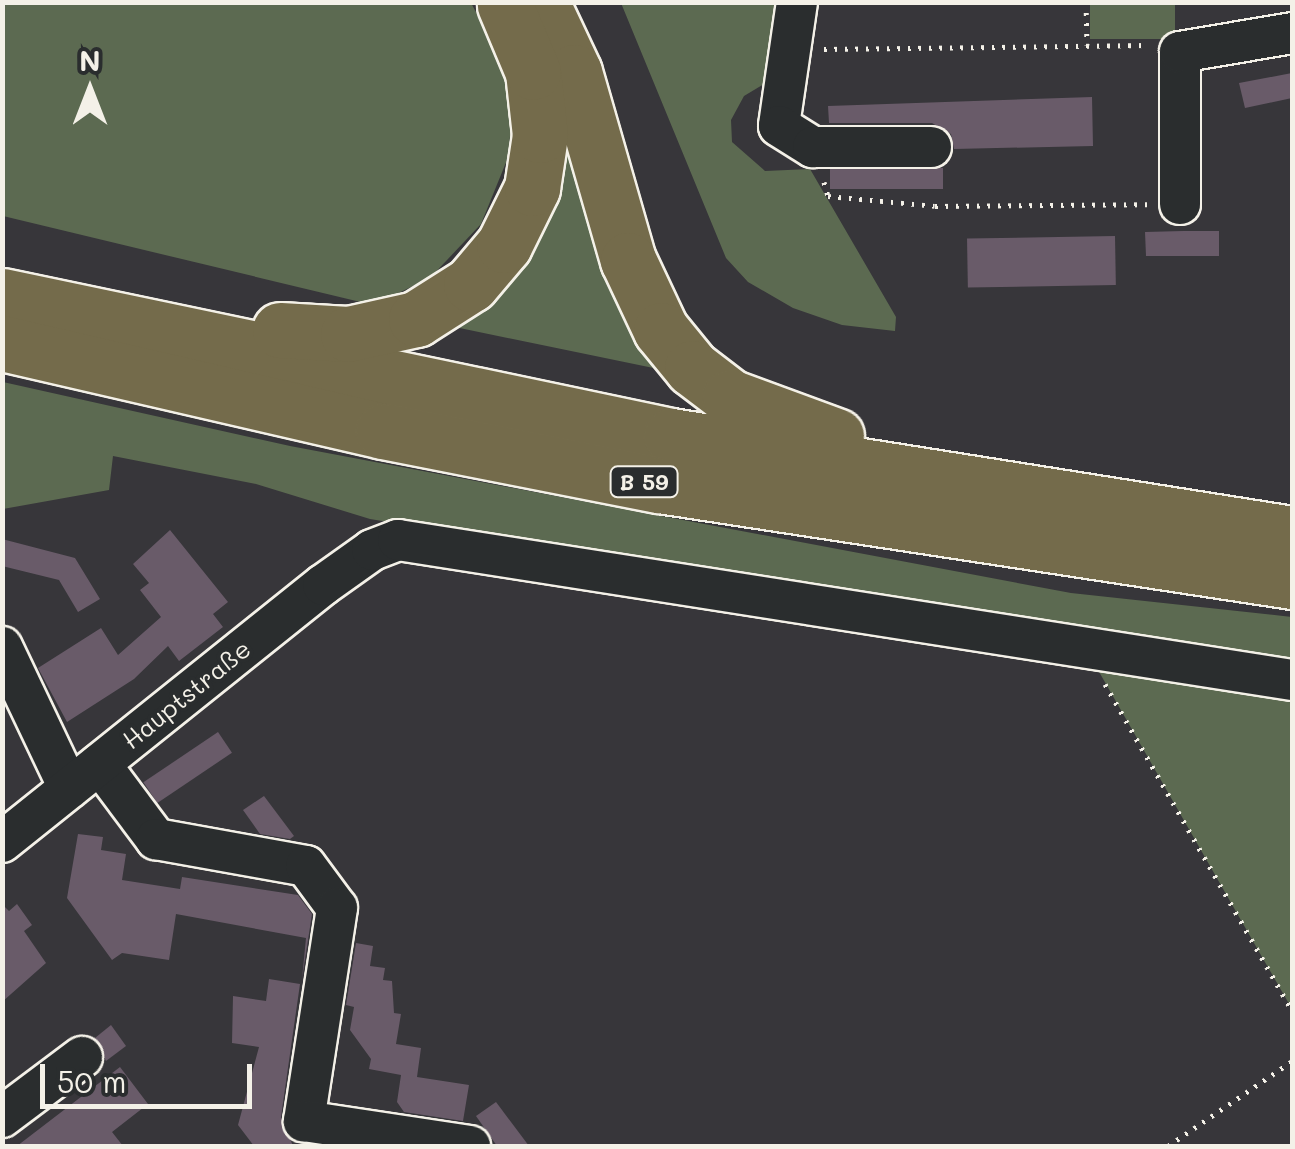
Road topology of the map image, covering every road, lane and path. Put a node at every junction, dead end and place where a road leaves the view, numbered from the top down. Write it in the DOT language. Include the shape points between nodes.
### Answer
graph roads {
  1 [pos="503,2"];
  2 [pos="542,2"];
  3 [pos="796,2"];
  4 [pos="1086,2"];
  5 [pos="1292,32"];
  6 [pos="1087,45"];
  7 [pos="792,49"];
  8 [pos="1180,52"];
  9 [pos="796,137"];
  10 [pos="931,147"];
  11 [pos="1180,204"];
  12 [pos="2,273"];
  13 [pos="2,296"];
  14 [pos="2,344"];
  15 [pos="1088,504"];
  16 [pos="1292,534"];
  17 [pos="1292,581"];
  18 [pos="2,647"];
  19 [pos="1087,651"];
  20 [pos="1292,680"];
  21 [pos="85,776"];
  22 [pos="2,842"];
  23 [pos="1292,1011"];
  24 [pos="82,1057"];
  25 [pos="1292,1061"];
  26 [pos="2,1117"];
  27 [pos="470,1146"];
  28 [pos="1168,1146"];
  1 -- 12 [label="highway" via="536,82 540,135 532,188 491,263 428,314 376,331 304,334"];
  2 -- 15 [label="highway" via="574,72 637,286 692,368 730,397 779,419 842,438 995,464"];
  3 -- 7 [label="street"];
  4 -- 6 [label="path"];
  5 -- 8 [label="street"];
  6 -- 7 [label="path"];
  6 -- 8 [label="path" via="1144,44"];
  7 -- 9 [label="street"];
  8 -- 11 [label="street"];
  9 -- 10 [label="street"];
  9 -- 11 [label="path" via="828,196 936,206"];
  13 -- 15 [label="highway, B 59" via="574,418"];
  14 -- 17 [label="highway, B 59" via="366,428 659,485"];
  15 -- 16 [label="highway, B 59"];
  18 -- 21 [label="street"];
  19 -- 20 [label="street"];
  19 -- 21 [label="street, Hauptstraße" via="418,540 372,550"];
  19 -- 23 [label="path"];
  21 -- 22 [label="street, Hauptstraße"];
  21 -- 27 [label="street" via="156,839 306,866 337,908 304,1121"];
  24 -- 26 [label="street"];
  25 -- 28 [label="path"];
}
